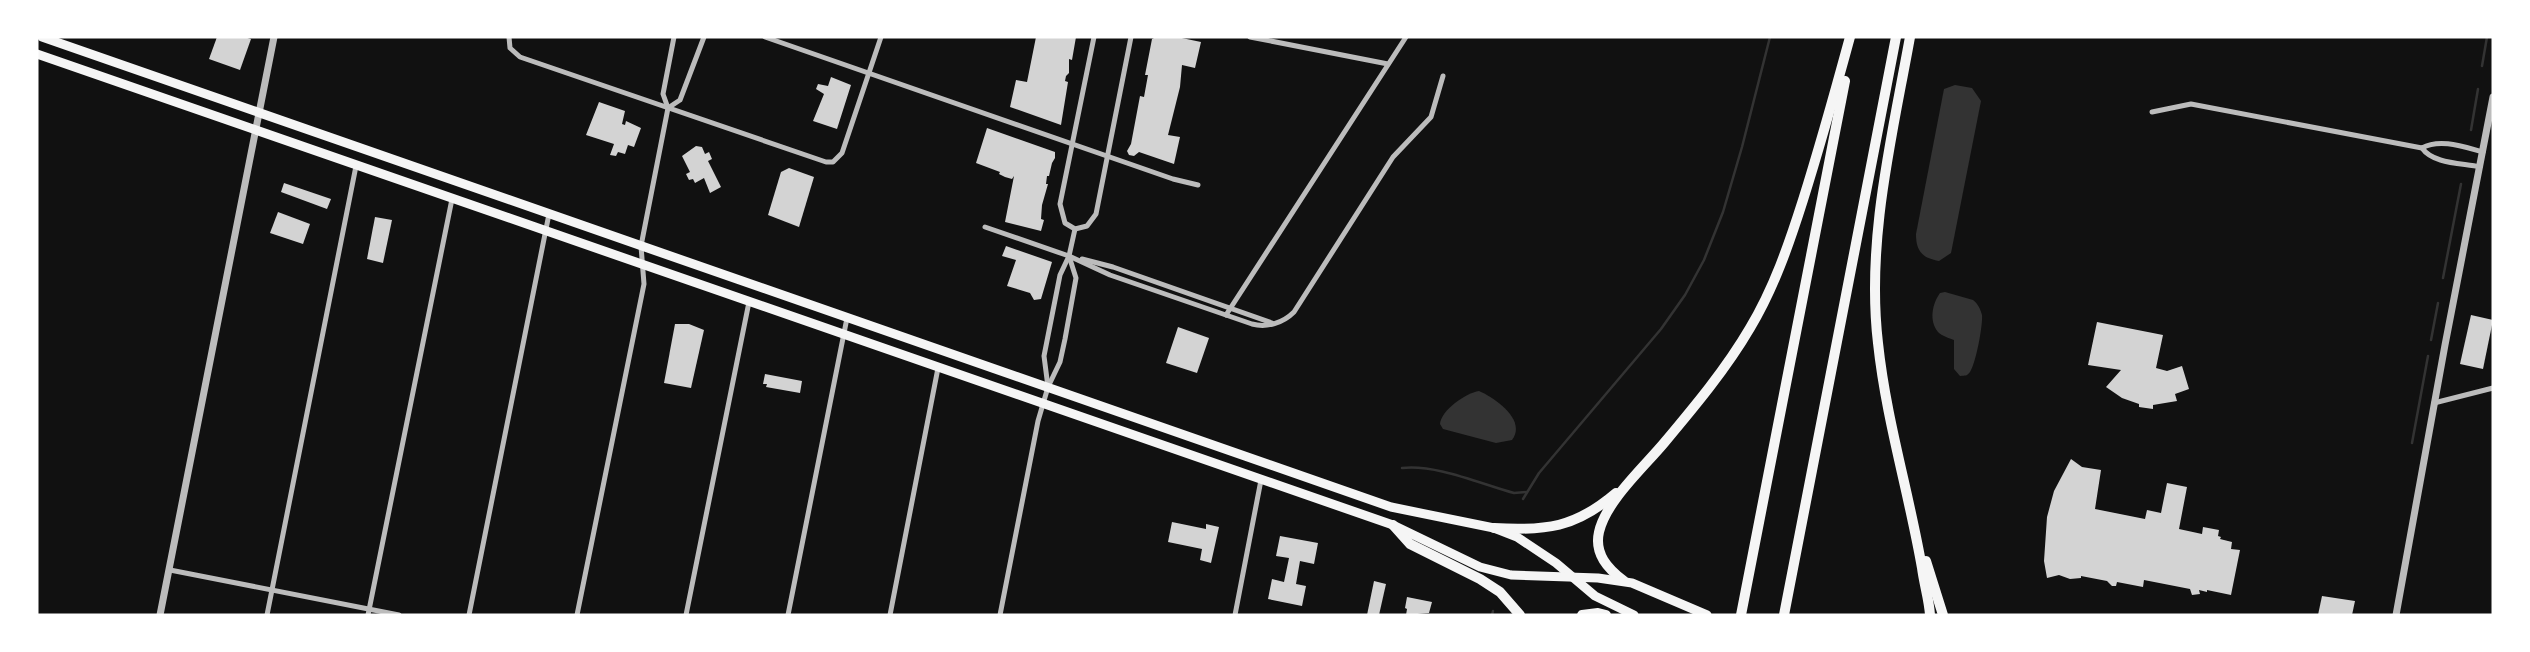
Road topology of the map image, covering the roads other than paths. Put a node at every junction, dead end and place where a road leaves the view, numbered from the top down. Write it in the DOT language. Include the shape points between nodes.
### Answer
graph roads {
  1 [pos="42,37"];
  2 [pos="274,37"];
  3 [pos="509,37"];
  4 [pos="674,37"];
  5 [pos="704,37"];
  6 [pos="765,37"];
  7 [pos="881,37"];
  8 [pos="1094,37"];
  9 [pos="1131,37"];
  10 [pos="1250,37"];
  11 [pos="1406,37"];
  12 [pos="1852,37"];
  13 [pos="1896,37"];
  14 [pos="1910,37"];
  15 [pos="37,54"];
  16 [pos="1388,64"];
  17 [pos="869,73"];
  18 [pos="1443,76"];
  19 [pos="2493,97"];
  20 [pos="668,108"];
  21 [pos="2152,112"];
  22 [pos="259,113"];
  23 [pos="255,131"];
  24 [pos="1072,144"];
  25 [pos="2422,148"];
  26 [pos="2483,152"];
  27 [pos="1107,156"];
  28 [pos="356,166"];
  29 [pos="2480,167"];
  30 [pos="1198,185"];
  31 [pos="452,199"];
  32 [pos="549,214"];
  33 [pos="985,227"];
  34 [pos="1075,229"];
  35 [pos="545,231"];
  36 [pos="641,246"];
  37 [pos="1069,256"];
  38 [pos="643,264"];
  39 [pos="749,302"];
  40 [pos="1231,307"];
  41 [pos="1226,315"];
  42 [pos="847,318"];
  43 [pos="1273,323"];
  44 [pos="844,335"];
  45 [pos="939,368"];
  46 [pos="1048,387"];
  47 [pos="2493,388"];
  48 [pos="2434,403"];
  49 [pos="1044,405"];
  50 [pos="1261,480"];
  51 [pos="1629,482"];
  52 [pos="1914,523"];
  53 [pos="1392,526"];
  54 [pos="1494,528"];
  55 [pos="170,570"];
  56 [pos="1571,577"];
  57 [pos="1623,581"];
  58 [pos="272,590"];
  59 [pos="368,612"];
  60 [pos="160,615"];
  61 [pos="267,615"];
  62 [pos="399,615"];
  63 [pos="469,615"];
  64 [pos="577,615"];
  65 [pos="686,615"];
  66 [pos="788,615"];
  67 [pos="890,615"];
  68 [pos="1000,615"];
  69 [pos="1235,615"];
  70 [pos="1520,615"];
  71 [pos="1581,615"];
  72 [pos="1606,615"];
  73 [pos="1634,615"];
  74 [pos="1707,615"];
  75 [pos="1741,615"];
  76 [pos="1784,615"];
  77 [pos="1930,615"];
  78 [pos="1943,615"];
  79 [pos="2396,615"];
  1 -- 22 [label="main road"];
  2 -- 22 [label="street"];
  3 -- 20 [label="street" via="509,48 520,57"];
  4 -- 20 [label="street" via="663,94"];
  5 -- 20 [label="street" via="680,100"];
  6 -- 17 [label="street"];
  7 -- 17 [label="street"];
  8 -- 24 [label="street"];
  9 -- 27 [label="street"];
  10 -- 16 [label="street"];
  11 -- 16 [label="street"];
  12 -- 51 [label="highway" via="1793,232 1766,300 1711,385"];
  12 -- 75 [label="highway"];
  13 -- 76 [label="highway"];
  14 -- 52 [label="highway" via="1880,215 1875,309 1884,382"];
  15 -- 23 [label="main road"];
  16 -- 40 [label="street"];
  17 -- 20 [label="street" via="844,148 833,162"];
  17 -- 24 [label="street"];
  18 -- 43 [label="street" via="1431,117 1393,157 1294,312"];
  19 -- 26 [label="street"];
  20 -- 36 [label="street"];
  21 -- 25 [label="street" via="2191,104"];
  22 -- 23 [label="street"];
  22 -- 32 [label="main road"];
  23 -- 28 [label="main road"];
  23 -- 55 [label="street"];
  24 -- 27 [label="street"];
  24 -- 34 [label="street" via="1060,211 1065,223"];
  25 -- 26 [label="street" via="2441,144"];
  25 -- 29 [label="street" via="2437,159"];
  26 -- 29 [label="street"];
  27 -- 30 [label="street"];
  27 -- 34 [label="street" via="1096,214 1087,226"];
  28 -- 31 [label="main road"];
  28 -- 58 [label="street"];
  29 -- 48 [label="street"];
  31 -- 35 [label="main road"];
  31 -- 59 [label="street"];
  32 -- 35 [label="street"];
  32 -- 36 [label="main road"];
  33 -- 37 [label="street"];
  34 -- 37 [label="street"];
  35 -- 38 [label="main road"];
  35 -- 63 [label="street"];
  36 -- 38 [label="street"];
  36 -- 42 [label="main road"];
  37 -- 40 [label="street"];
  37 -- 41 [label="street"];
  37 -- 46 [label="street" via="1060,275 1044,356"];
  37 -- 46 [label="street" via="1076,278 1060,362"];
  38 -- 39 [label="main road"];
  38 -- 64 [label="street" via="644,284"];
  39 -- 44 [label="main road"];
  39 -- 65 [label="street"];
  40 -- 41 [label="street"];
  40 -- 43 [label="street"];
  41 -- 43 [label="street" via="1257,326"];
  42 -- 44 [label="street"];
  42 -- 46 [label="main road"];
  44 -- 45 [label="main road"];
  44 -- 66 [label="street"];
  45 -- 49 [label="main road"];
  45 -- 67 [label="street"];
  46 -- 49 [label="street"];
  46 -- 54 [label="main road" via="1391,507"];
  47 -- 48 [label="street"];
  48 -- 79 [label="street"];
  49 -- 50 [label="main road"];
  49 -- 68 [label="street"];
  50 -- 53 [label="main road"];
  50 -- 69 [label="street"];
  51 -- 54 [label="highway" via="1597,509 1550,528"];
  51 -- 57 [label="highway" via="1598,535 1602,559"];
  52 -- 77 [label="highway"];
  52 -- 78 [label="highway"];
  53 -- 56 [label="main road" via="1480,567 1511,575"];
  53 -- 70 [label="highway" via="1410,544 1480,579"];
  54 -- 56 [label="main road" via="1517,537"];
  55 -- 58 [label="street"];
  55 -- 60 [label="street"];
  56 -- 57 [label="main road"];
  56 -- 73 [label="main road" via="1595,596"];
  57 -- 74 [label="main road"];
  58 -- 59 [label="street"];
  58 -- 61 [label="street"];
  59 -- 62 [label="street"];
  71 -- 72 [label="highway"];
}
